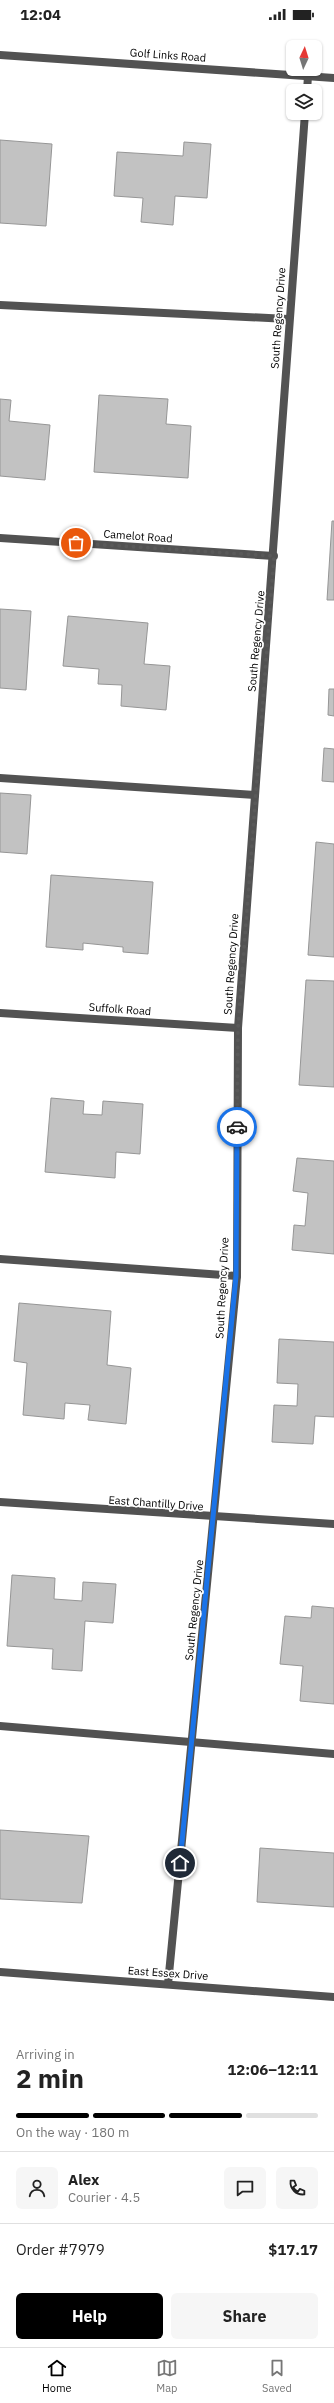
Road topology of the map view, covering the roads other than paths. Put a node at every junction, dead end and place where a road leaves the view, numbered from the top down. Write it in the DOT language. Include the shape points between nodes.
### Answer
graph roads {
  1 [pos="0,55"];
  2 [pos="286,74"];
  3 [pos="308,76"];
  4 [pos="334,78"];
  5 [pos="307,84"];
  6 [pos="304,120"];
  7 [pos="0,304"];
  8 [pos="288,319"];
  9 [pos="0,538"];
  10 [pos="274,556"];
  11 [pos="0,778"];
  12 [pos="255,795"];
  13 [pos="0,1013"];
  14 [pos="238,1028"];
  15 [pos="0,1259"];
  16 [pos="236,1276"];
  17 [pos="0,1502"];
  18 [pos="214,1518"];
  19 [pos="334,1524"];
  20 [pos="0,1726"];
  21 [pos="192,1742"];
  22 [pos="334,1754"];
  23 [pos="0,1972"];
  24 [pos="168,1984"];
  25 [pos="334,1997"];
  1 -- 2 [label="street, Golf Links Road"];
  3 -- 4 [label="street, Golf Links Road"];
  3 -- 5 [label="street"];
  6 -- 8 [label="street, South Regency Drive"];
  7 -- 8 [label="street"];
  8 -- 10 [label="street, South Regency Drive"];
  9 -- 10 [label="street, Camelot Road"];
  10 -- 12 [label="street, South Regency Drive"];
  11 -- 12 [label="street"];
  12 -- 14 [label="street, South Regency Drive"];
  13 -- 14 [label="street, Suffolk Road"];
  14 -- 16 [label="street, South Regency Drive"];
  15 -- 16 [label="street"];
  16 -- 18 [label="street, South Regency Drive"];
  17 -- 18 [label="street, East Chantilly Drive"];
  18 -- 19 [label="street, East Chantilly Drive"];
  18 -- 21 [label="street, South Regency Drive"];
  20 -- 21 [label="street"];
  21 -- 22 [label="street"];
  21 -- 24 [label="street, South Regency Drive"];
  23 -- 24 [label="street, East Essex Drive"];
  24 -- 25 [label="street, East Essex Drive"];
}
